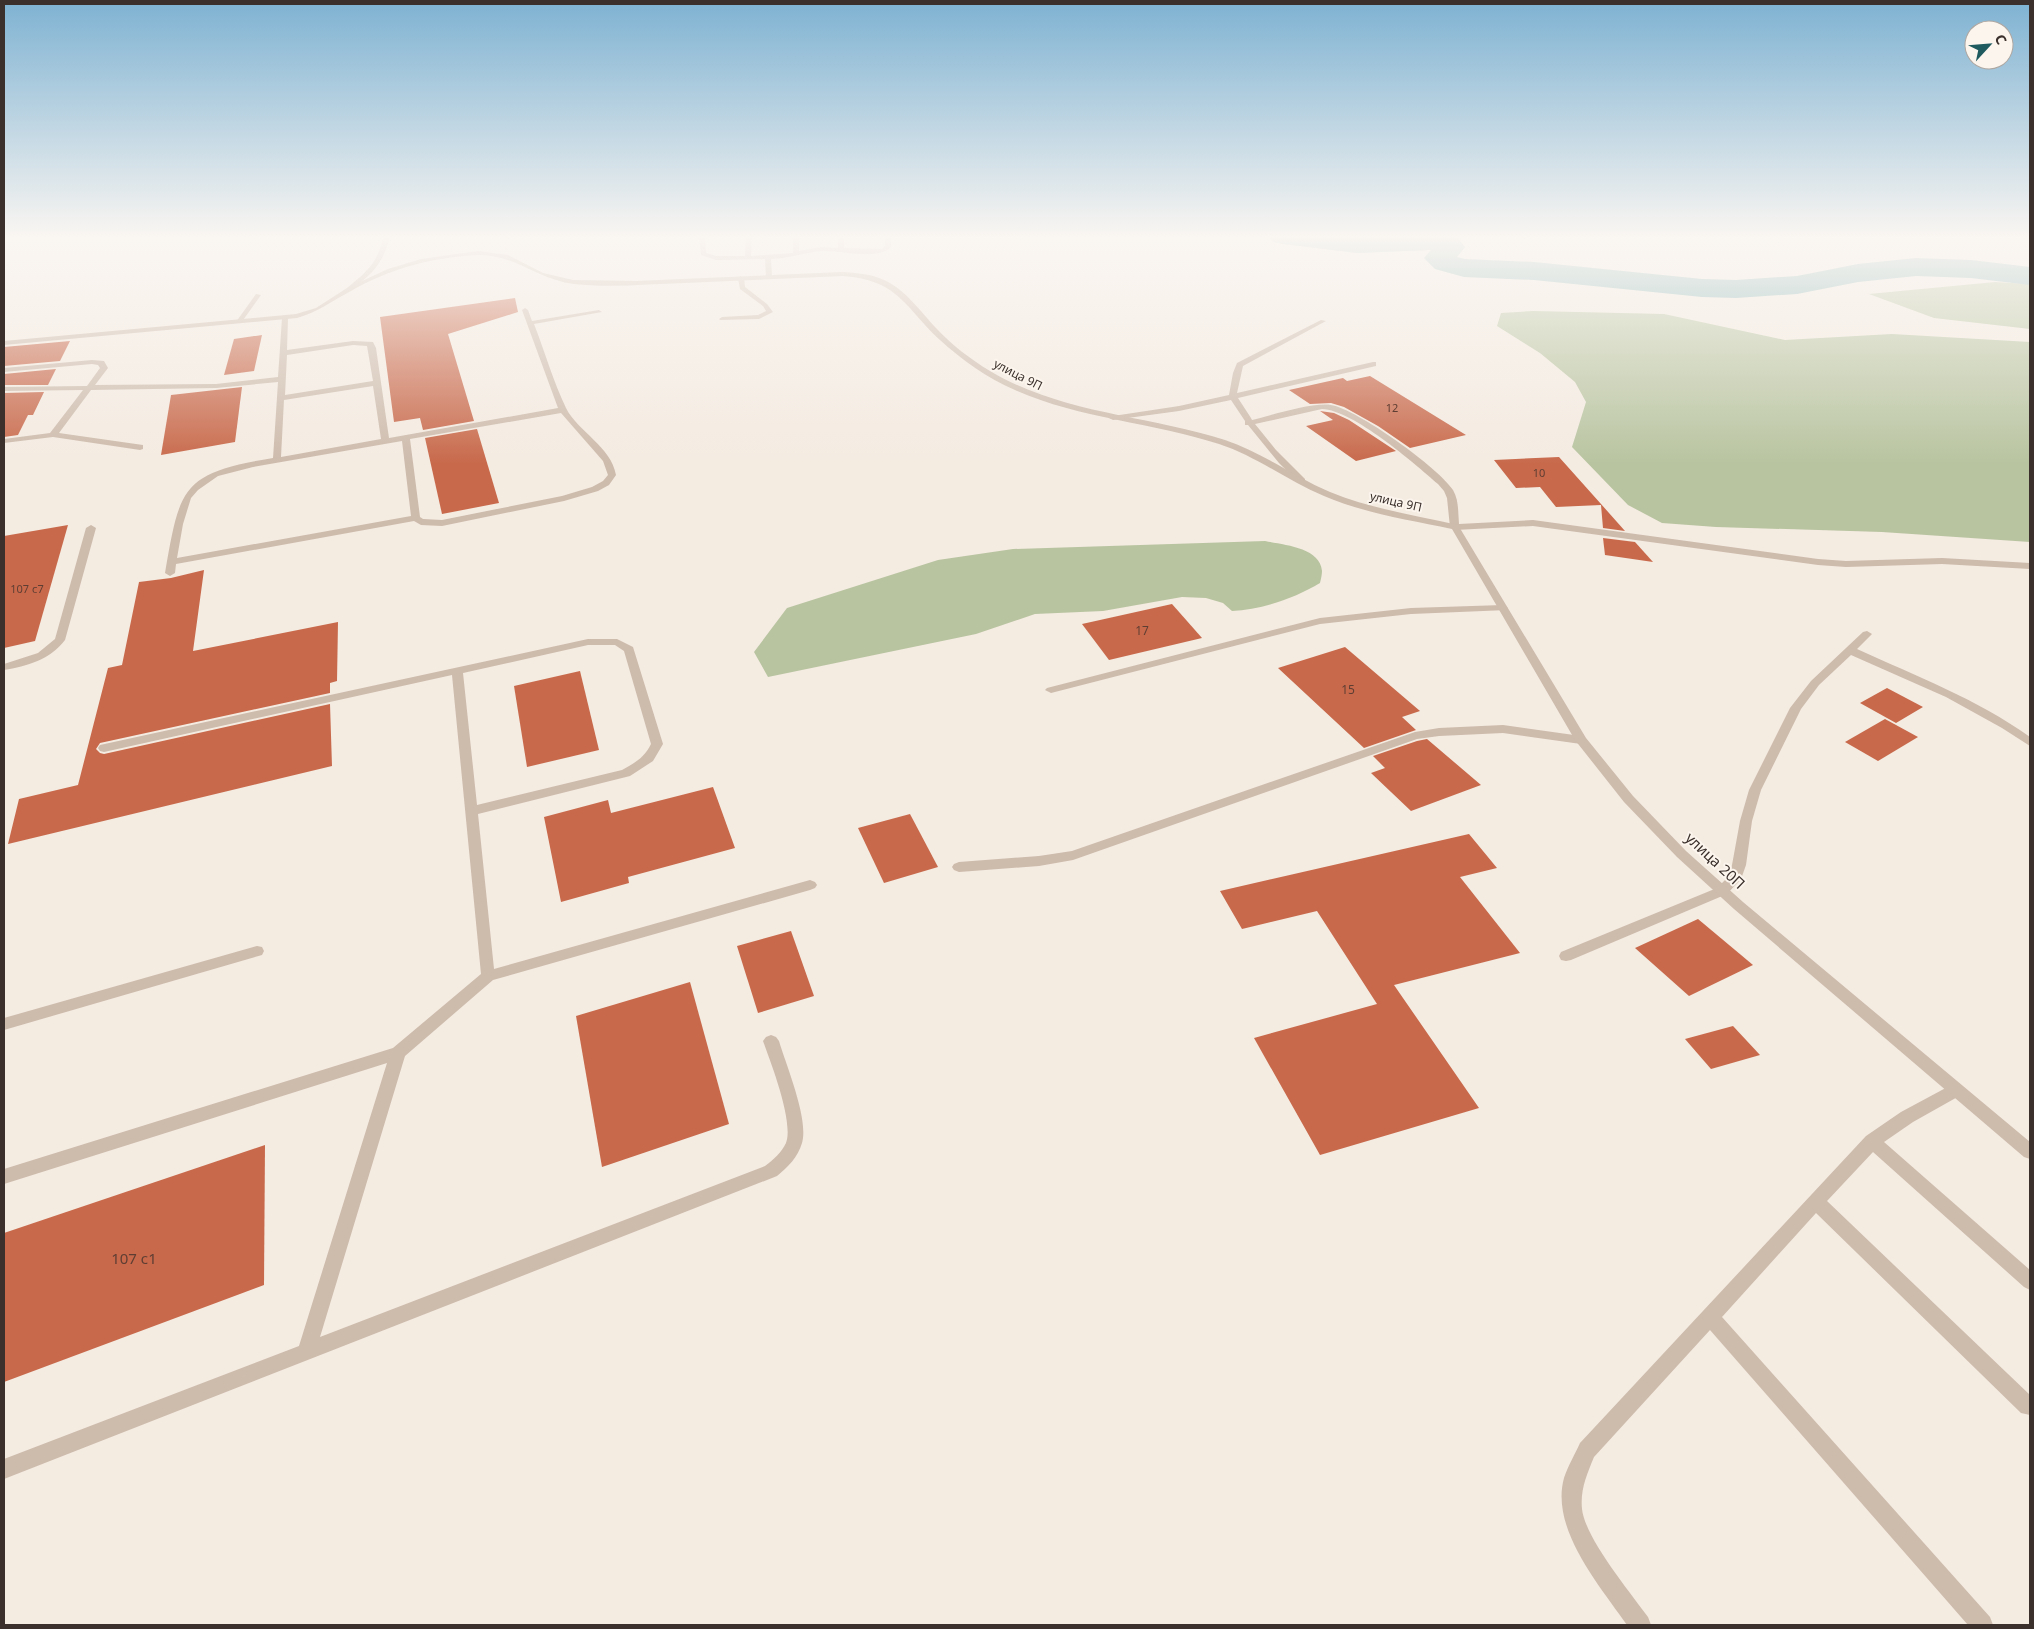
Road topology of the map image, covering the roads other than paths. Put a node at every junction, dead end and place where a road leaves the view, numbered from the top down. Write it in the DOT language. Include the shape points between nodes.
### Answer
graph roads {
  1 [pos="246,312"];
  2 [pos="307,312"];
  3 [pos="526,312"];
  4 [pos="599,312"];
  5 [pos="770,312"];
  6 [pos="917,312"];
  7 [pos="285,318"];
  8 [pos="722,319"];
  9 [pos="1322,320"];
  10 [pos="239,322"];
  11 [pos="530,323"];
  12 [pos="4,343"];
  13 [pos="284,353"];
  14 [pos="1373,364"];
  15 [pos="4,370"];
  16 [pos="282,379"];
  17 [pos="376,383"];
  18 [pos="89,388"];
  19 [pos="4,389"];
  20 [pos="1232,396"];
  21 [pos="280,398"];
  22 [pos="563,410"];
  23 [pos="1112,418"];
  24 [pos="1248,422"];
  25 [pos="53,435"];
  26 [pos="406,438"];
  27 [pos="4,441"];
  28 [pos="385,441"];
  29 [pos="140,447"];
  30 [pos="277,460"];
  31 [pos="1302,481"];
  32 [pos="416,518"];
  33 [pos="1455,527"];
  34 [pos="91,528"];
  35 [pos="172,562"];
  36 [pos="2030,566"];
  37 [pos="170,573"];
  38 [pos="1503,608"];
  39 [pos="1867,634"];
  40 [pos="1850,650"];
  41 [pos="4,667"];
  42 [pos="457,671"];
  43 [pos="1051,690"];
  44 [pos="1581,740"];
  45 [pos="2030,742"];
  46 [pos="104,748"];
  47 [pos="471,811"];
  48 [pos="959,867"];
  49 [pos="810,886"];
  50 [pos="1722,891"];
  51 [pos="257,951"];
  52 [pos="1566,956"];
  53 [pos="488,976"];
  54 [pos="4,1024"];
  55 [pos="771,1041"];
  56 [pos="398,1053"];
  57 [pos="1955,1090"];
  58 [pos="1872,1141"];
  59 [pos="2030,1152"];
  60 [pos="4,1176"];
  61 [pos="1816,1202"];
  62 [pos="2030,1281"];
  63 [pos="1710,1317"];
  64 [pos="306,1352"];
  65 [pos="2028,1406"];
  66 [pos="4,1469"];
  67 [pos="1640,1625"];
  68 [pos="1982,1625"];
  1 -- 10 [label="street"];
  2 -- 7 [label="street, улица 9П"];
  3 -- 11 [label="street"];
  4 -- 11 [label="street"];
  5 -- 8 [label="street" via="759,317"];
  6 -- 23 [label="street, улица 9П" via="952,348 988,374 1043,400"];
  7 -- 10 [label="street, улица 9П"];
  7 -- 13 [label="street"];
  9 -- 20 [label="street" via="1240,365 1235,372"];
  10 -- 12 [label="street, улица 9П"];
  11 -- 22 [label="street"];
  13 -- 16 [label="street"];
  13 -- 17 [label="street" via="353,343 370,344"];
  14 -- 20 [label="street"];
  15 -- 18 [label="street" via="102,363 104,368"];
  16 -- 18 [label="street" via="216,386"];
  16 -- 21 [label="street"];
  17 -- 21 [label="street"];
  17 -- 28 [label="street"];
  18 -- 19 [label="street"];
  18 -- 25 [label="street"];
  20 -- 23 [label="street" via="1149,414"];
  20 -- 24 [label="street"];
  21 -- 30 [label="street"];
  22 -- 26 [label="street"];
  22 -- 32 [label="street" via="607,460 612,475 606,483 564,498 442,523 421,522"];
  23 -- 31 [label="street, улица 9П" via="1183,431 1225,443 1268,461"];
  24 -- 31 [label="street"];
  24 -- 33 [label="street" via="1322,407 1343,411 1443,483 1450,492"];
  25 -- 27 [label="street"];
  25 -- 29 [label="street"];
  26 -- 28 [label="street"];
  26 -- 32 [label="street"];
  28 -- 30 [label="street"];
  30 -- 35 [label="street" via="228,470 194,490 183,509"];
  31 -- 33 [label="street, улица 9П" via="1352,503"];
  32 -- 35 [label="street"];
  33 -- 36 [label="street, улица 9П" via="1533,523 1846,564 1942,561"];
  33 -- 38 [label="street, улица 20П"];
  34 -- 41 [label="street" via="60,640 40,657"];
  35 -- 37 [label="street"];
  38 -- 43 [label="street" via="1456,608 1320,621"];
  38 -- 44 [label="street, улица 20П"];
  39 -- 40 [label="street"];
  40 -- 45 [label="street" via="1957,698"];
  40 -- 50 [label="street" via="1815,683 1796,708 1755,790 1739,865 1734,879"];
  42 -- 46 [label="street"];
  42 -- 47 [label="street"];
  42 -- 47 [label="street" via="588,642 617,642 629,649 657,744 648,760 626,773"];
  44 -- 48 [label="street" via="1503,729 1469,729 1423,735 1396,741 1073,855"];
  44 -- 50 [label="street, улица 20П" via="1625,795"];
  47 -- 53 [label="street"];
  49 -- 53 [label="street"];
  50 -- 52 [label="street"];
  50 -- 57 [label="street, улица 20П"];
  51 -- 54 [label="street"];
  53 -- 56 [label="street"];
  55 -- 64 [label="street" via="795,1124 795,1141 785,1159 771,1171"];
  56 -- 60 [label="street"];
  56 -- 64 [label="street"];
  57 -- 58 [label="street" via="1907,1116"];
  57 -- 59 [label="street, улица 20П"];
  58 -- 61 [label="street"];
  58 -- 62 [label="street"];
  61 -- 63 [label="street"];
  61 -- 65 [label="street"];
  63 -- 67 [label="street" via="1587,1450 1574,1479 1572,1510 1587,1549"];
  63 -- 68 [label="street"];
  64 -- 66 [label="street"];
}
